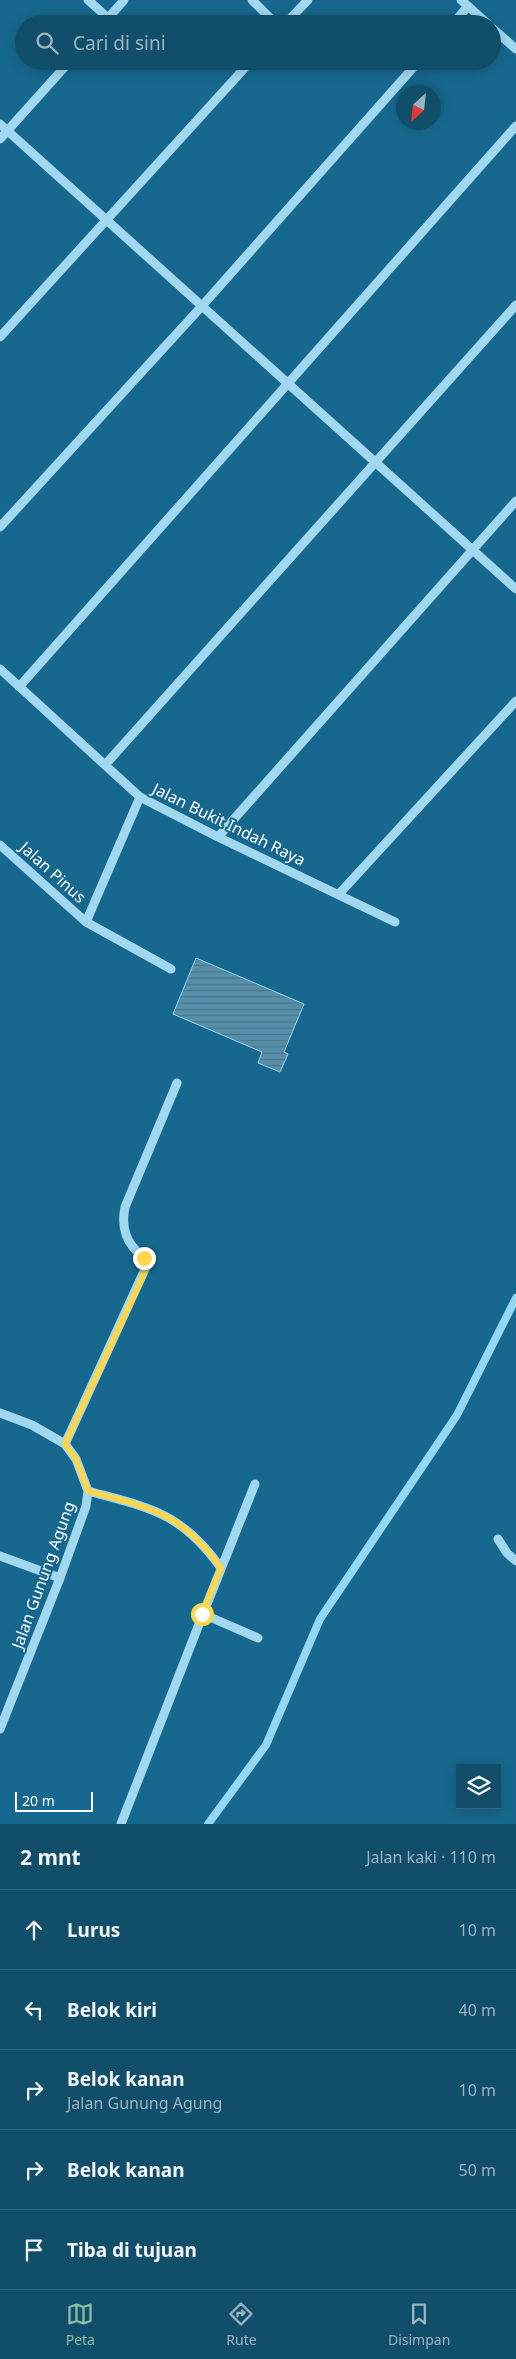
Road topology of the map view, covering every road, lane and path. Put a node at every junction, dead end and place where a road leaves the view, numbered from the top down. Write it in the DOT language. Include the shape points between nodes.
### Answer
graph roads {
  1 [pos="88,0"];
  2 [pos="124,0"];
  3 [pos="252,0"];
  4 [pos="308,0"];
  5 [pos="465,3"];
  6 [pos="101,15"];
  7 [pos="111,15"];
  8 [pos="267,15"];
  9 [pos="294,15"];
  10 [pos="458,15"];
  11 [pos="478,15"];
  12 [pos="501,36"];
  13 [pos="516,49"];
  14 [pos="61,70"];
  15 [pos="242,70"];
  16 [pos="411,70"];
  17 [pos="516,126"];
  18 [pos="4,128"];
  19 [pos="0,139"];
  20 [pos="106,221"];
  21 [pos="516,305"];
  22 [pos="202,306"];
  23 [pos="0,337"];
  24 [pos="287,383"];
  25 [pos="375,462"];
  26 [pos="516,501"];
  27 [pos="0,528"];
  28 [pos="472,549"];
  29 [pos="516,589"];
  30 [pos="0,669"];
  31 [pos="18,687"];
  32 [pos="516,701"];
  33 [pos="105,765"];
  34 [pos="140,797"];
  35 [pos="218,837"];
  36 [pos="0,845"];
  37 [pos="339,894"];
  38 [pos="86,922"];
  39 [pos="395,922"];
  40 [pos="170,969"];
  41 [pos="177,1082"];
  42 [pos="0,1413"];
  43 [pos="65,1444"];
  44 [pos="255,1484"];
  45 [pos="88,1491"];
  46 [pos="498,1539"];
  47 [pos="0,1556"];
  48 [pos="516,1561"];
  49 [pos="221,1568"];
  50 [pos="60,1578"];
  51 [pos="202,1614"];
  52 [pos="258,1638"];
  53 [pos="0,1729"];
  54 [pos="122,1824"];
  1 -- 6 [label="street"];
  2 -- 7 [label="street"];
  3 -- 8 [label="street"];
  4 -- 9 [label="street"];
  5 -- 10 [label="street"];
  5 -- 11 [label="street"];
  12 -- 13 [label="street"];
  14 -- 18 [label="street"];
  15 -- 20 [label="street"];
  16 -- 22 [label="street"];
  17 -- 24 [label="street"];
  18 -- 19 [label="street"];
  18 -- 20 [label="street"];
  20 -- 22 [label="street"];
  20 -- 23 [label="street"];
  21 -- 25 [label="street"];
  22 -- 24 [label="street"];
  22 -- 27 [label="street"];
  24 -- 25 [label="street"];
  24 -- 31 [label="street"];
  25 -- 28 [label="street"];
  25 -- 33 [label="street"];
  26 -- 28 [label="street"];
  28 -- 29 [label="street"];
  28 -- 35 [label="street"];
  30 -- 31 [label="street, Jalan Bukit Indah Raya"];
  31 -- 33 [label="street, Jalan Bukit Indah Raya"];
  32 -- 37 [label="street"];
  33 -- 34 [label="street, Jalan Bukit Indah Raya"];
  34 -- 35 [label="street, Jalan Bukit Indah Raya"];
  34 -- 38 [label="street"];
  35 -- 37 [label="street, Jalan Bukit Indah Raya"];
  36 -- 38 [label="street, Jalan Pinus"];
  37 -- 39 [label="street, Jalan Bukit Indah Raya"];
  38 -- 40 [label="street, Jalan Pinus"];
  41 -- 43 [label="street" via="125,1208 127,1237 144,1258 146,1266"];
  42 -- 43 [label="street, Jalan Gunung Agung" via="32,1425"];
  43 -- 45 [label="street, Jalan Gunung Agung" via="76,1459"];
  44 -- 49 [label="street"];
  45 -- 49 [label="street" via="147,1507 171,1518 191,1531"];
  45 -- 50 [label="street, Jalan Gunung Agung" via="86,1506"];
  46 -- 48 [label="street"];
  47 -- 50 [label="street"];
  49 -- 51 [label="street"];
  50 -- 53 [label="street, Jalan Gunung Agung"];
  51 -- 52 [label="street"];
  51 -- 54 [label="street"];
}
